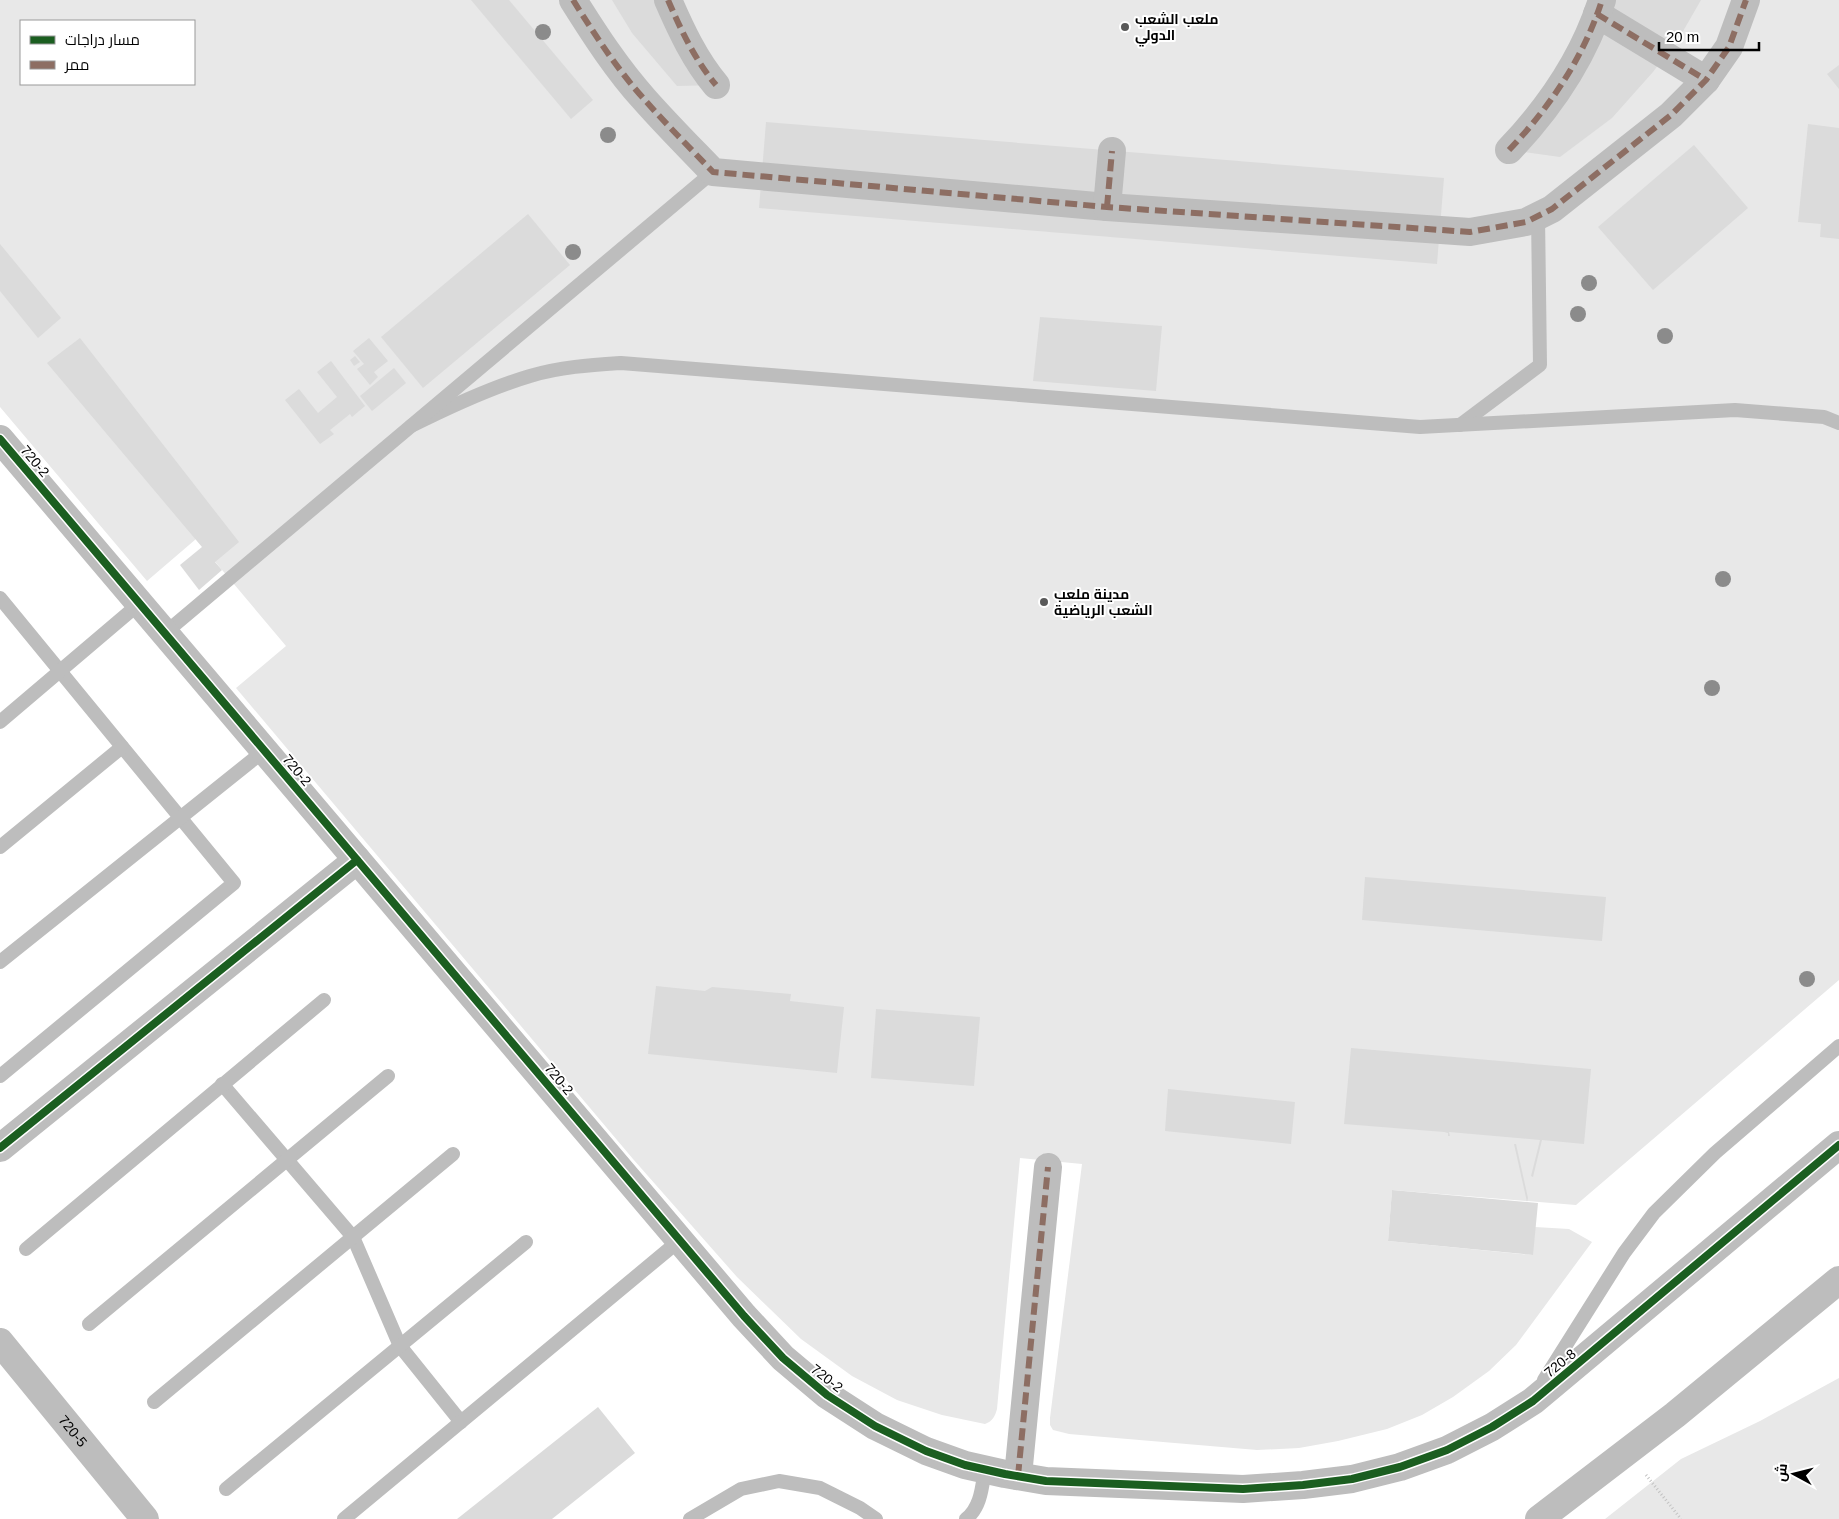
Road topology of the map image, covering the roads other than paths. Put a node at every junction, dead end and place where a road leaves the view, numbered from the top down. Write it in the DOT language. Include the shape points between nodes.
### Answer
graph roads {
  1 [pos="573,0"];
  2 [pos="668,0"];
  3 [pos="1746,0"];
  4 [pos="1600,7"];
  5 [pos="1706,80"];
  6 [pos="716,85"];
  7 [pos="1509,150"];
  8 [pos="1112,151"];
  9 [pos="713,172"];
  10 [pos="1106,207"];
  11 [pos="1538,216"];
  12 [pos="1839,422"];
  13 [pos="1460,425"];
  14 [pos="411,426"];
  15 [pos="0,439"];
  16 [pos="0,598"];
  17 [pos="140,604"];
  18 [pos="165,634"];
  19 [pos="61,672"];
  20 [pos="0,722"];
  21 [pos="122,747"];
  22 [pos="265,750"];
  23 [pos="180,817"];
  24 [pos="0,846"];
  25 [pos="357,860"];
  26 [pos="0,962"];
  27 [pos="324,1000"];
  28 [pos="1839,1046"];
  29 [pos="0,1076"];
  30 [pos="388,1076"];
  31 [pos="222,1084"];
  32 [pos="1839,1145"];
  33 [pos="0,1148"];
  34 [pos="453,1154"];
  35 [pos="287,1160"];
  36 [pos="1048,1168"];
  37 [pos="353,1237"];
  38 [pos="680,1240"];
  39 [pos="526,1242"];
  40 [pos="26,1249"];
  41 [pos="1839,1280"];
  42 [pos="89,1324"];
  43 [pos="0,1342"];
  44 [pos="400,1346"];
  45 [pos="154,1402"];
  46 [pos="1527,1405"];
  47 [pos="461,1422"];
  48 [pos="985,1469"];
  49 [pos="1018,1476"];
  50 [pos="226,1488"];
  51 [pos="1242,1489"];
  52 [pos="145,1519"];
  53 [pos="344,1519"];
  54 [pos="690,1519"];
  55 [pos="876,1519"];
  56 [pos="966,1519"];
  57 [pos="1539,1519"];
  1 -- 9 [label="street" via="622,72"];
  2 -- 6 [label="street" via="692,49"];
  3 -- 5 [label="street" via="1729,47"];
  4 -- 5 [label="street"];
  4 -- 7 [label="street" via="1567,78 1532,126"];
  5 -- 11 [label="street" via="1671,115 1552,209"];
  8 -- 10 [label="street"];
  9 -- 10 [label="street"];
  9 -- 14 [label="lane"];
  10 -- 11 [label="street" via="1470,232 1526,222"];
  11 -- 13 [label="lane" via="1540,365"];
  12 -- 13 [label="lane" via="1824,417 1735,410"];
  13 -- 14 [label="lane" via="1420,427 621,363 531,375"];
  14 -- 18 [label="lane"];
  15 -- 17 [label="street, 720-2"];
  16 -- 19 [label="lane"];
  17 -- 18 [label="street, 720-2"];
  17 -- 19 [label="lane"];
  18 -- 22 [label="street, 720-2"];
  19 -- 20 [label="lane"];
  19 -- 21 [label="lane"];
  21 -- 23 [label="lane"];
  21 -- 24 [label="lane"];
  22 -- 23 [label="lane"];
  22 -- 25 [label="street, 720-2"];
  23 -- 26 [label="lane"];
  23 -- 29 [label="lane" via="234,883"];
  25 -- 33 [label="street"];
  25 -- 38 [label="street, 720-2"];
  27 -- 31 [label="lane"];
  28 -- 46 [label="lane" via="1715,1153 1654,1213 1624,1253"];
  30 -- 35 [label="lane"];
  31 -- 35 [label="lane"];
  31 -- 40 [label="lane"];
  32 -- 46 [label="street, 720-8"];
  34 -- 37 [label="lane"];
  35 -- 37 [label="lane"];
  35 -- 42 [label="lane"];
  36 -- 49 [label="street"];
  37 -- 44 [label="lane"];
  37 -- 45 [label="lane"];
  38 -- 47 [label="lane"];
  38 -- 48 [label="street, 720-2" via="783,1358 827,1395 875,1426 926,1451"];
  39 -- 44 [label="lane"];
  41 -- 57 [label="street" via="1676,1415"];
  43 -- 52 [label="street, 720-5"];
  44 -- 47 [label="lane"];
  44 -- 50 [label="lane"];
  46 -- 51 [label="street, 720-8" via="1447,1450 1400,1467 1303,1485"];
  47 -- 53 [label="lane"];
  48 -- 49 [label="street, 720-2"];
  48 -- 56 [label="lane" via="976,1508"];
  49 -- 51 [label="street, 720-2" via="1046,1481"];
  54 -- 55 [label="lane" via="741,1488 779,1481 820,1488"];
}
